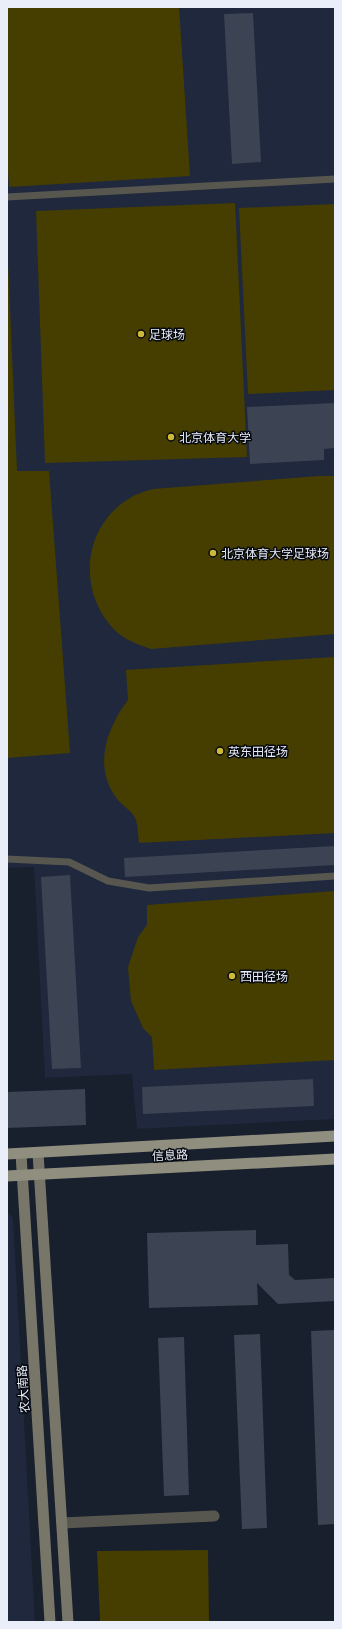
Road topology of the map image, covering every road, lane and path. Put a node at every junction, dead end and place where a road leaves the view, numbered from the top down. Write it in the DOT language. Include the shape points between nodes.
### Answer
graph roads {
  1 [pos="335,179"];
  2 [pos="7,197"];
  3 [pos="7,859"];
  4 [pos="335,876"];
  5 [pos="335,1136"];
  6 [pos="38,1153"];
  7 [pos="7,1154"];
  8 [pos="22,1154"];
  9 [pos="335,1159"];
  10 [pos="22,1175"];
  11 [pos="39,1175"];
  12 [pos="7,1176"];
  13 [pos="214,1516"];
  14 [pos="62,1523"];
  15 [pos="50,1622"];
  16 [pos="68,1622"];
  1 -- 2 [label="lane"];
  3 -- 4 [label="lane" via="69,862 108,881 150,888"];
  5 -- 6 [label="main road, 信息路"];
  6 -- 8 [label="main road, 信息路"];
  6 -- 11 [label="main road"];
  7 -- 8 [label="main road"];
  8 -- 10 [label="main road, 农大南路"];
  9 -- 11 [label="main road, 信息路"];
  10 -- 11 [label="main road, 信息路"];
  10 -- 12 [label="main road, 信息路"];
  10 -- 15 [label="main road, 农大南路"];
  11 -- 14 [label="main road"];
  13 -- 14 [label="street"];
  14 -- 16 [label="main road"];
}
